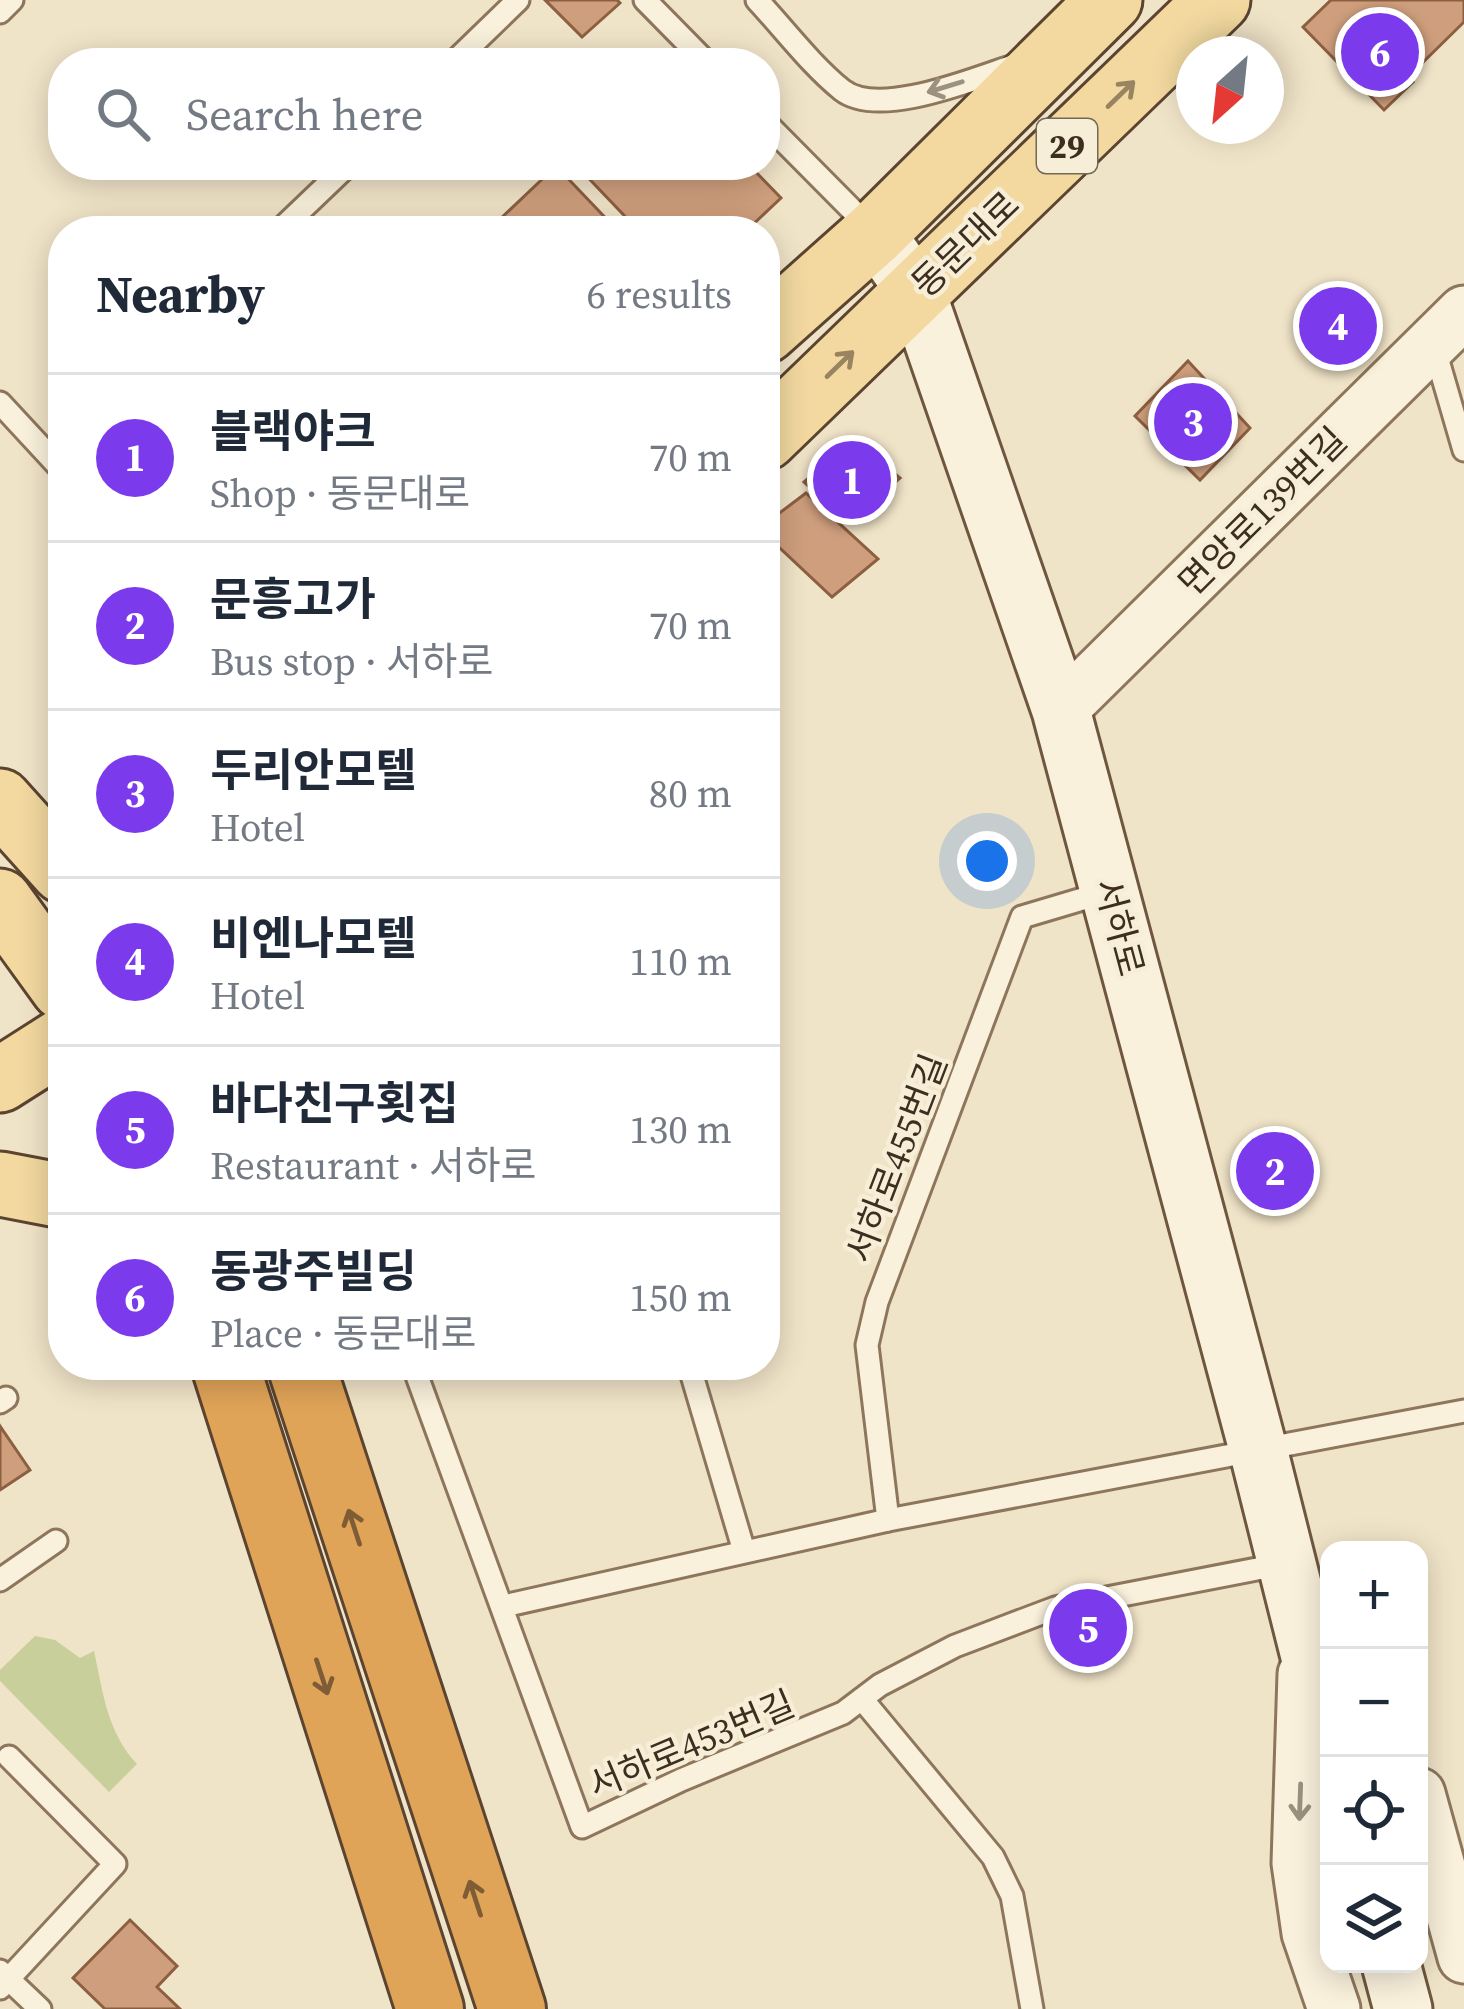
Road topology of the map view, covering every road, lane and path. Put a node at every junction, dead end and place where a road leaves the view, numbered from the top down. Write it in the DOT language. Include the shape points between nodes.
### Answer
graph roads {
  1 [pos="12,0"];
  2 [pos="518,0"];
  3 [pos="645,0"];
  4 [pos="757,0"];
  5 [pos="1110,0"];
  6 [pos="1218,0"];
  7 [pos="0,12"];
  8 [pos="468,48"];
  9 [pos="692,48"];
  10 [pos="1057,52"];
  11 [pos="780,137"];
  12 [pos="332,180"];
  13 [pos="295,216"];
  14 [pos="874,233"];
  15 [pos="916,291"];
  16 [pos="780,318"];
  17 [pos="1448,327"];
  18 [pos="0,403"];
  19 [pos="780,423"];
  20 [pos="48,440"];
  21 [pos="1464,450"];
  22 [pos="1061,710"];
  23 [pos="27,817"];
  24 [pos="48,848"];
  25 [pos="1111,891"];
  26 [pos="0,901"];
  27 [pos="41,964"];
  28 [pos="48,1050"];
  29 [pos="0,1080"];
  30 [pos="0,1184"];
  31 [pos="48,1193"];
  32 [pos="230,1380"];
  33 [pos="306,1380"];
  34 [pos="419,1380"];
  35 [pos="693,1380"];
  36 [pos="1464,1411"];
  37 [pos="1258,1449"];
  38 [pos="888,1520"];
  39 [pos="56,1541"];
  40 [pos="743,1551"];
  41 [pos="1286,1564"];
  42 [pos="0,1580"];
  43 [pos="504,1606"];
  44 [pos="1317,1657"];
  45 [pos="862,1699"];
  46 [pos="9,1757"];
  47 [pos="1428,1827"];
  48 [pos="1464,1957"];
  49 [pos="1393,1973"];
  50 [pos="3,1979"];
  51 [pos="40,2009"];
  52 [pos="430,2009"];
  53 [pos="512,2009"];
  54 [pos="1032,2009"];
  55 [pos="1334,2009"];
  56 [pos="1403,2009"];
  1 -- 7 [label="lane"];
  2 -- 8 [label="lane"];
  3 -- 9 [label="lane"];
  10 -- 4 [label="lane, one-way" via="921,95 874,100 845,93"];
  5 -- 10 [label="main road, 동문대로 / 29"];
  15 -- 6 [label="main road, 동문대로 / 29, one-way"];
  10 -- 14 [label="main road, 동문대로 / 29"];
  11 -- 14 [label="lane"];
  12 -- 13 [label="lane"];
  14 -- 15 [label="main road, 서하로"];
  14 -- 16 [label="main road, 동문대로 / 29"];
  19 -- 15 [label="main road, 동문대로 / 29, one-way"];
  15 -- 22 [label="main road, 서하로"];
  17 -- 21 [label="lane"];
  17 -- 22 [label="street, 면앙로139번길"];
  18 -- 20 [label="lane"];
  22 -- 25 [label="main road, 서하로"];
  23 -- 24 [label="main road"];
  25 -- 37 [label="main road, 서하로"];
  25 -- 38 [label="lane, 서하로455번길" via="1022,917 877,1302 867,1345"];
  26 -- 27 [label="main road"];
  28 -- 29 [label="main road"];
  30 -- 31 [label="main road"];
  32 -- 52 [label="highway, one-way"];
  53 -- 33 [label="highway, one-way"];
  34 -- 43 [label="lane, 서하로453번길"];
  35 -- 40 [label="lane"];
  36 -- 37 [label="lane"];
  37 -- 38 [label="lane"];
  37 -- 41 [label="main road, 서하로"];
  38 -- 40 [label="lane"];
  39 -- 42 [label="lane"];
  40 -- 43 [label="lane"];
  41 -- 44 [label="main road, 서하로"];
  41 -- 45 [label="lane, 서하로453번길" via="1055,1608 955,1646"];
  43 -- 45 [label="lane, 서하로453번길" via="582,1827"];
  44 -- 55 [label="street, one-way" via="1298,1863 1307,1933"];
  45 -- 54 [label="lane" via="993,1857 1012,1896"];
  46 -- 50 [label="lane" via="115,1864"];
  47 -- 48 [label="street"];
  49 -- 56 [label="main road"];
  50 -- 51 [label="lane"];
}
